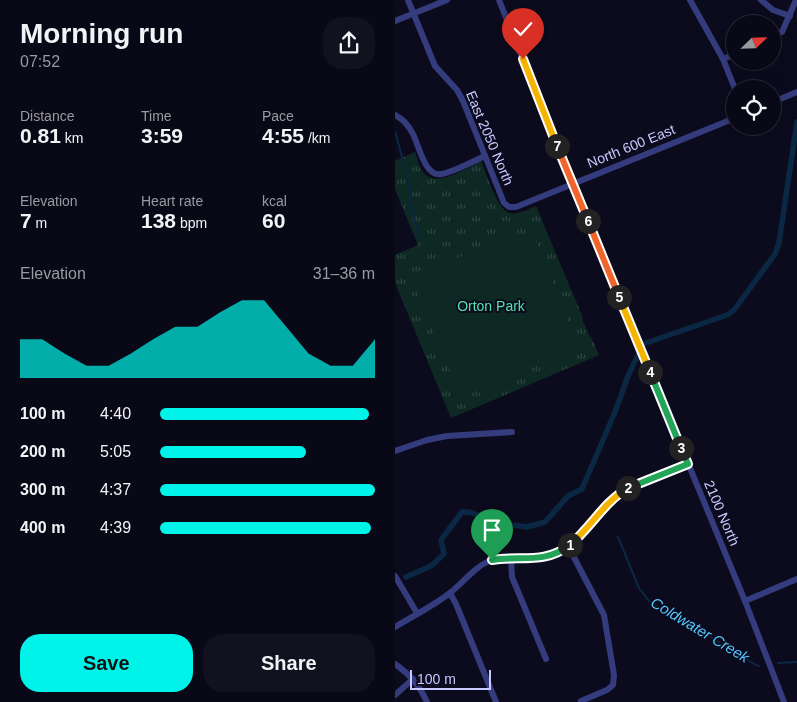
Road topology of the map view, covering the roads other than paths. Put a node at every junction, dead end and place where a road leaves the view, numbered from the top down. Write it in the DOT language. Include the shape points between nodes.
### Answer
graph roads {
  1 [pos="408,0"];
  2 [pos="447,0"];
  3 [pos="499,0"];
  4 [pos="690,0"];
  5 [pos="761,0"];
  6 [pos="796,0"];
  7 [pos="413,14"];
  8 [pos="790,16"];
  9 [pos="395,21"];
  10 [pos="781,33"];
  11 [pos="726,58"];
  12 [pos="723,59"];
  13 [pos="731,80"];
  14 [pos="797,92"];
  15 [pos="781,99"];
  16 [pos="396,115"];
  17 [pos="726,122"];
  18 [pos="485,156"];
  19 [pos="573,184"];
  20 [pos="509,207"];
  21 [pos="512,432"];
  22 [pos="395,451"];
  23 [pos="688,464"];
  24 [pos="568,546"];
  25 [pos="511,559"];
  26 [pos="395,576"];
  27 [pos="797,579"];
  28 [pos="450,593"];
  29 [pos="745,601"];
  30 [pos="417,613"];
  31 [pos="395,627"];
  32 [pos="546,659"];
  33 [pos="395,664"];
  34 [pos="413,679"];
  35 [pos="395,695"];
  36 [pos="581,701"];
  37 [pos="781,701"];
  38 [pos="427,702"];
  39 [pos="497,702"];
  1 -- 7 [label="street, East 2050 North"];
  2 -- 7 [label="street"];
  3 -- 19 [label="street, 2100 North"];
  4 -- 12 [label="street"];
  5 -- 8 [label="street" via="773,10"];
  6 -- 8 [label="street"];
  7 -- 9 [label="street"];
  7 -- 18 [label="street, East 2050 North" via="435,66 463,101"];
  8 -- 10 [label="street"];
  11 -- 12 [label="street"];
  12 -- 13 [label="street"];
  14 -- 15 [label="street"];
  16 -- 18 [label="street" via="413,134 433,174 441,175"];
  17 -- 19 [label="street, North 600 East"];
  18 -- 20 [label="street, East 2050 North" via="504,203"];
  19 -- 20 [label="street, North 600 East"];
  19 -- 23 [label="street, 2100 North"];
  21 -- 22 [label="street" via="447,436"];
  23 -- 24 [label="street" via="624,490"];
  23 -- 29 [label="street, 2100 North"];
  24 -- 25 [label="street" via="537,558"];
  24 -- 36 [label="street" via="604,614 614,675 613,685 607,690"];
  25 -- 28 [label="street" via="487,562"];
  25 -- 32 [label="street" via="512,577"];
  26 -- 30 [label="street"];
  27 -- 29 [label="street"];
  28 -- 30 [label="street"];
  28 -- 39 [label="street"];
  29 -- 37 [label="street, 2100 North"];
  30 -- 31 [label="street"];
  33 -- 34 [label="street"];
  34 -- 35 [label="street"];
  34 -- 38 [label="street"];
}
